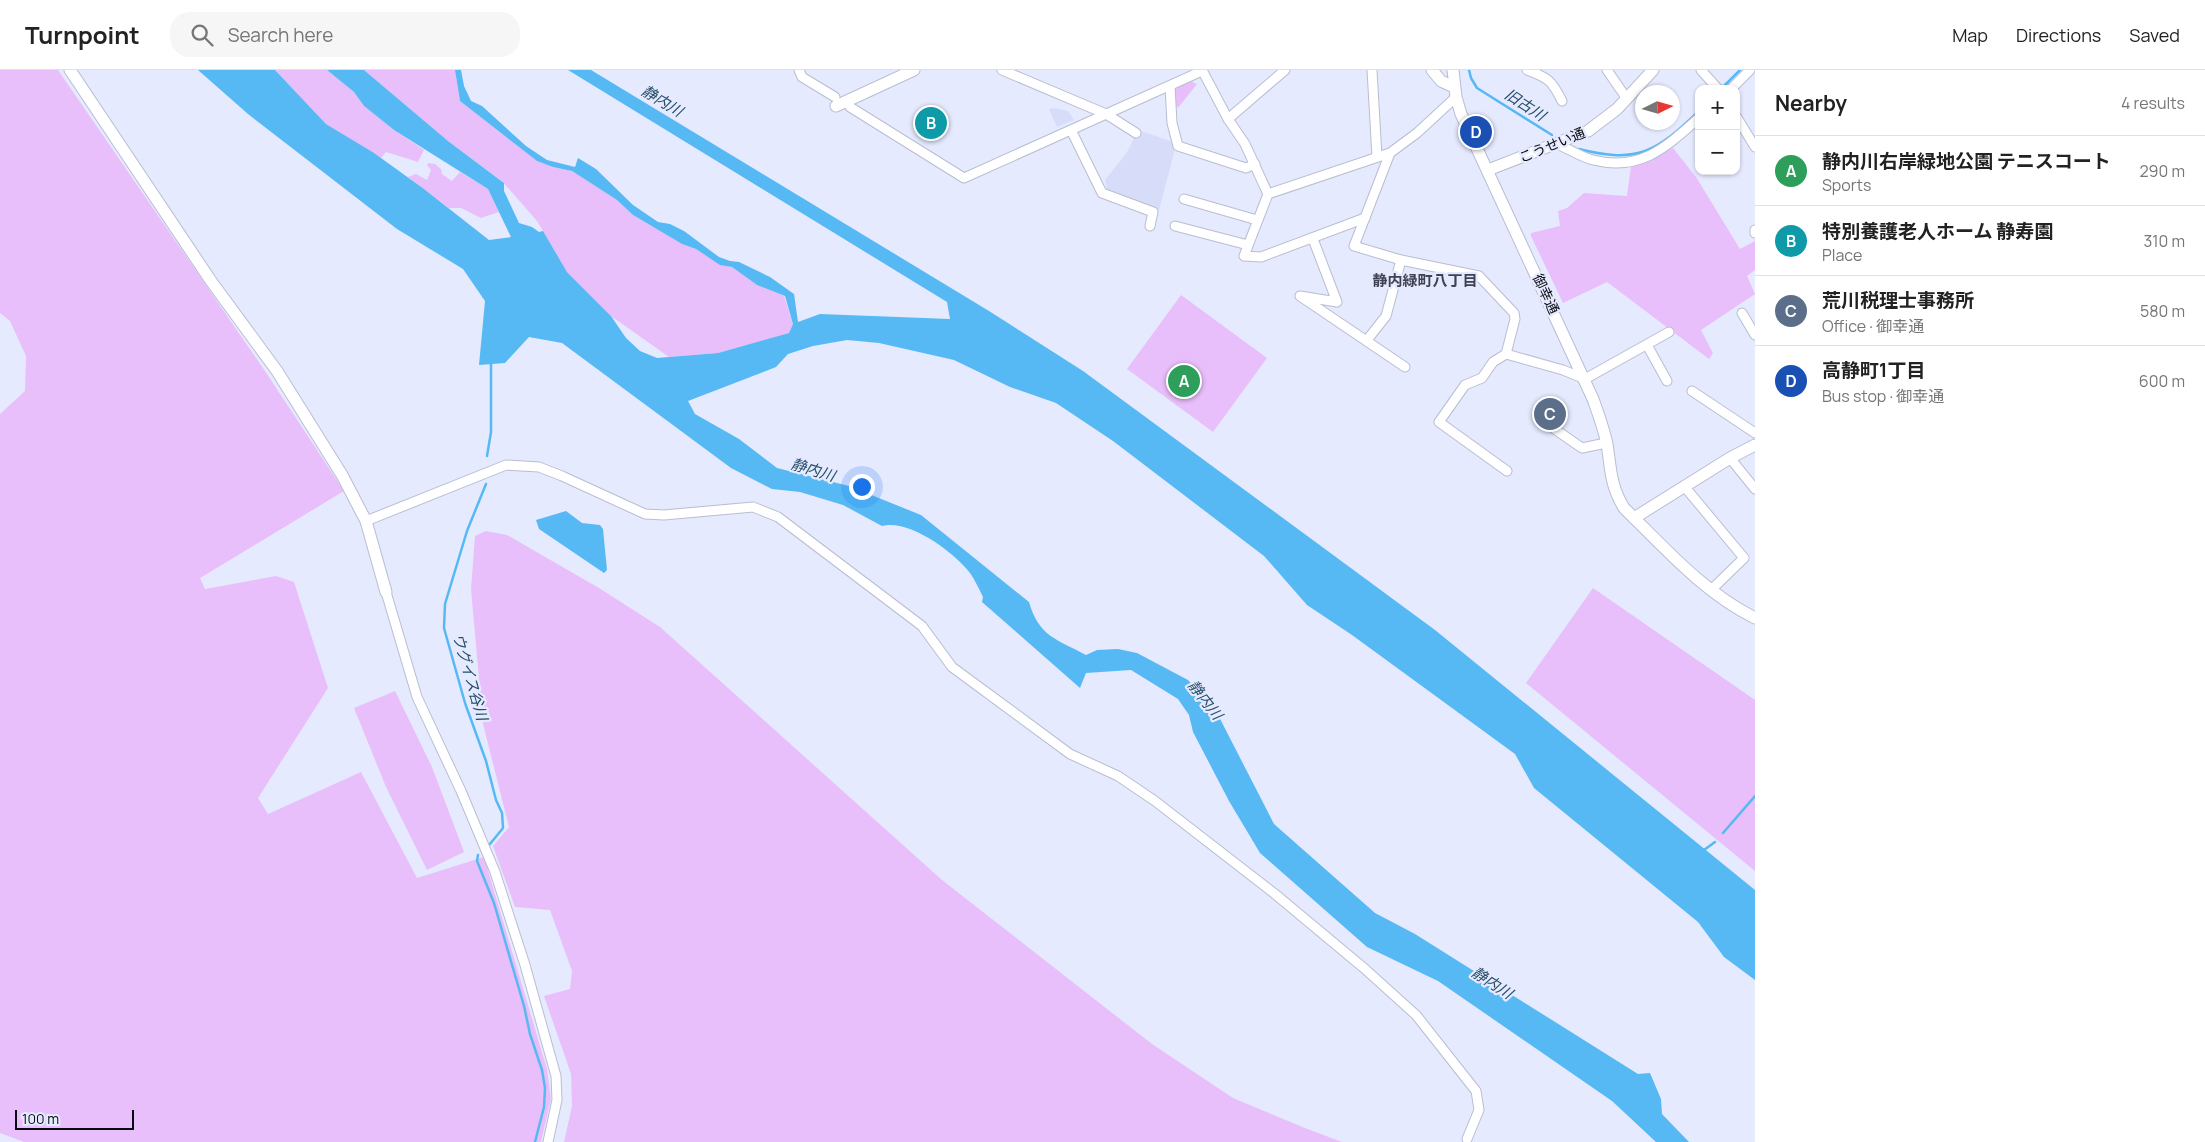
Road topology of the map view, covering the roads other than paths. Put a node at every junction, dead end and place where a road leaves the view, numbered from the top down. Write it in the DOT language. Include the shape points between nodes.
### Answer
graph roads {
  1 [pos="70,70"];
  2 [pos="799,70"];
  3 [pos="914,70"];
  4 [pos="1002,70"];
  5 [pos="1285,70"];
  6 [pos="1372,70"];
  7 [pos="1432,70"];
  8 [pos="1453,70"];
  9 [pos="1527,70"];
  10 [pos="1607,70"];
  11 [pos="1652,70"];
  12 [pos="1701,70"];
  13 [pos="1750,70"];
  14 [pos="1202,71"];
  15 [pos="1715,85"];
  16 [pos="1735,85"];
  17 [pos="1170,86"];
  18 [pos="1455,92"];
  19 [pos="1627,99"];
  20 [pos="835,101"];
  21 [pos="1562,101"];
  22 [pos="850,107"];
  23 [pos="1106,114"];
  24 [pos="1228,119"];
  25 [pos="1695,121"];
  26 [pos="1740,123"];
  27 [pos="1070,130"];
  28 [pos="1136,133"];
  29 [pos="1558,144"];
  30 [pos="1755,147"];
  31 [pos="1390,153"];
  32 [pos="1377,157"];
  33 [pos="1255,164"];
  34 [pos="1488,170"];
  35 [pos="1268,194"];
  36 [pos="1184,199"];
  37 [pos="1365,218"];
  38 [pos="1257,220"];
  39 [pos="1150,226"];
  40 [pos="1175,226"];
  41 [pos="1313,239"];
  42 [pos="1248,245"];
  43 [pos="1402,260"];
  44 [pos="1742,313"];
  45 [pos="1669,332"];
  46 [pos="1755,335"];
  47 [pos="1367,340"];
  48 [pos="1647,345"];
  49 [pos="1506,354"];
  50 [pos="1405,367"];
  51 [pos="1585,379"];
  52 [pos="1667,381"];
  53 [pos="1692,391"];
  54 [pos="1543,421"];
  55 [pos="1755,433"];
  56 [pos="1606,443"];
  57 [pos="1755,445"];
  58 [pos="1730,458"];
  59 [pos="1507,471"];
  60 [pos="1684,486"];
  61 [pos="1755,489"];
  62 [pos="1634,518"];
  63 [pos="366,521"];
  64 [pos="1711,590"];
  65 [pos="386,592"];
  66 [pos="1755,618"];
  67 [pos="1467,1139"];
  68 [pos="548,1142"];
  1 -- 63 [label="street" via="211,281 276,370 342,475"];
  2 -- 20 [label="street" via="802,77"];
  3 -- 20 [label="street"];
  4 -- 23 [label="street"];
  5 -- 24 [label="street"];
  6 -- 32 [label="street"];
  7 -- 18 [label="street"];
  8 -- 18 [label="street, 御幸通"];
  9 -- 21 [label="street" via="1553,83"];
  10 -- 19 [label="street"];
  11 -- 19 [label="street, こうせい通"];
  12 -- 15 [label="street"];
  13 -- 16 [label="street"];
  14 -- 17 [label="street"];
  14 -- 24 [label="street"];
  17 -- 23 [label="street"];
  17 -- 33 [label="street" via="1172,123 1178,146 1246,168"];
  18 -- 31 [label="street" via="1417,133"];
  18 -- 34 [label="street, 御幸通" via="1461,114"];
  19 -- 29 [label="street, こうせい通" via="1598,126"];
  22 -- 27 [label="street" via="964,178"];
  23 -- 27 [label="street"];
  23 -- 28 [label="street"];
  24 -- 33 [label="street" via="1246,144"];
  25 -- 29 [label="street" via="1660,151 1626,163 1592,159"];
  26 -- 30 [label="street"];
  27 -- 39 [label="street" via="1102,192 1153,212"];
  29 -- 34 [label="street, こうせい通"];
  31 -- 32 [label="street"];
  31 -- 37 [label="street"];
  32 -- 35 [label="street"];
  33 -- 35 [label="street"];
  34 -- 51 [label="street, 御幸通"];
  35 -- 38 [label="street"];
  36 -- 38 [label="street"];
  37 -- 41 [label="street"];
  37 -- 43 [label="street" via="1354,246"];
  38 -- 42 [label="street"];
  40 -- 42 [label="street"];
  41 -- 42 [label="street" via="1261,257 1244,256"];
  41 -- 47 [label="street" via="1337,302 1300,296"];
  43 -- 47 [label="street" via="1386,316"];
  43 -- 49 [label="street" via="1479,276 1514,314"];
  44 -- 46 [label="street"];
  45 -- 48 [label="street"];
  47 -- 50 [label="street"];
  48 -- 51 [label="street"];
  48 -- 52 [label="street"];
  49 -- 51 [label="street"];
  49 -- 59 [label="street" via="1493,362 1482,378 1465,385 1439,422"];
  51 -- 56 [label="street, 御幸通"];
  53 -- 55 [label="street"];
  54 -- 56 [label="street" via="1582,448"];
  56 -- 62 [label="street, 御幸通" via="1616,495"];
  57 -- 58 [label="street"];
  58 -- 60 [label="street"];
  58 -- 61 [label="street"];
  60 -- 62 [label="street"];
  60 -- 64 [label="street" via="1744,558"];
  62 -- 64 [label="street, 御幸通"];
  63 -- 65 [label="street"];
  63 -- 67 [label="street" via="506,465 538,467 645,514 753,507 778,517 922,626 952,667 1070,754 1118,776 1155,801 1366,969 1416,1015 1476,1091 1479,1110"];
  64 -- 66 [label="street, 御幸通"];
  65 -- 68 [label="street" via="417,697 495,872 525,965 556,1076 558,1100"];
}
